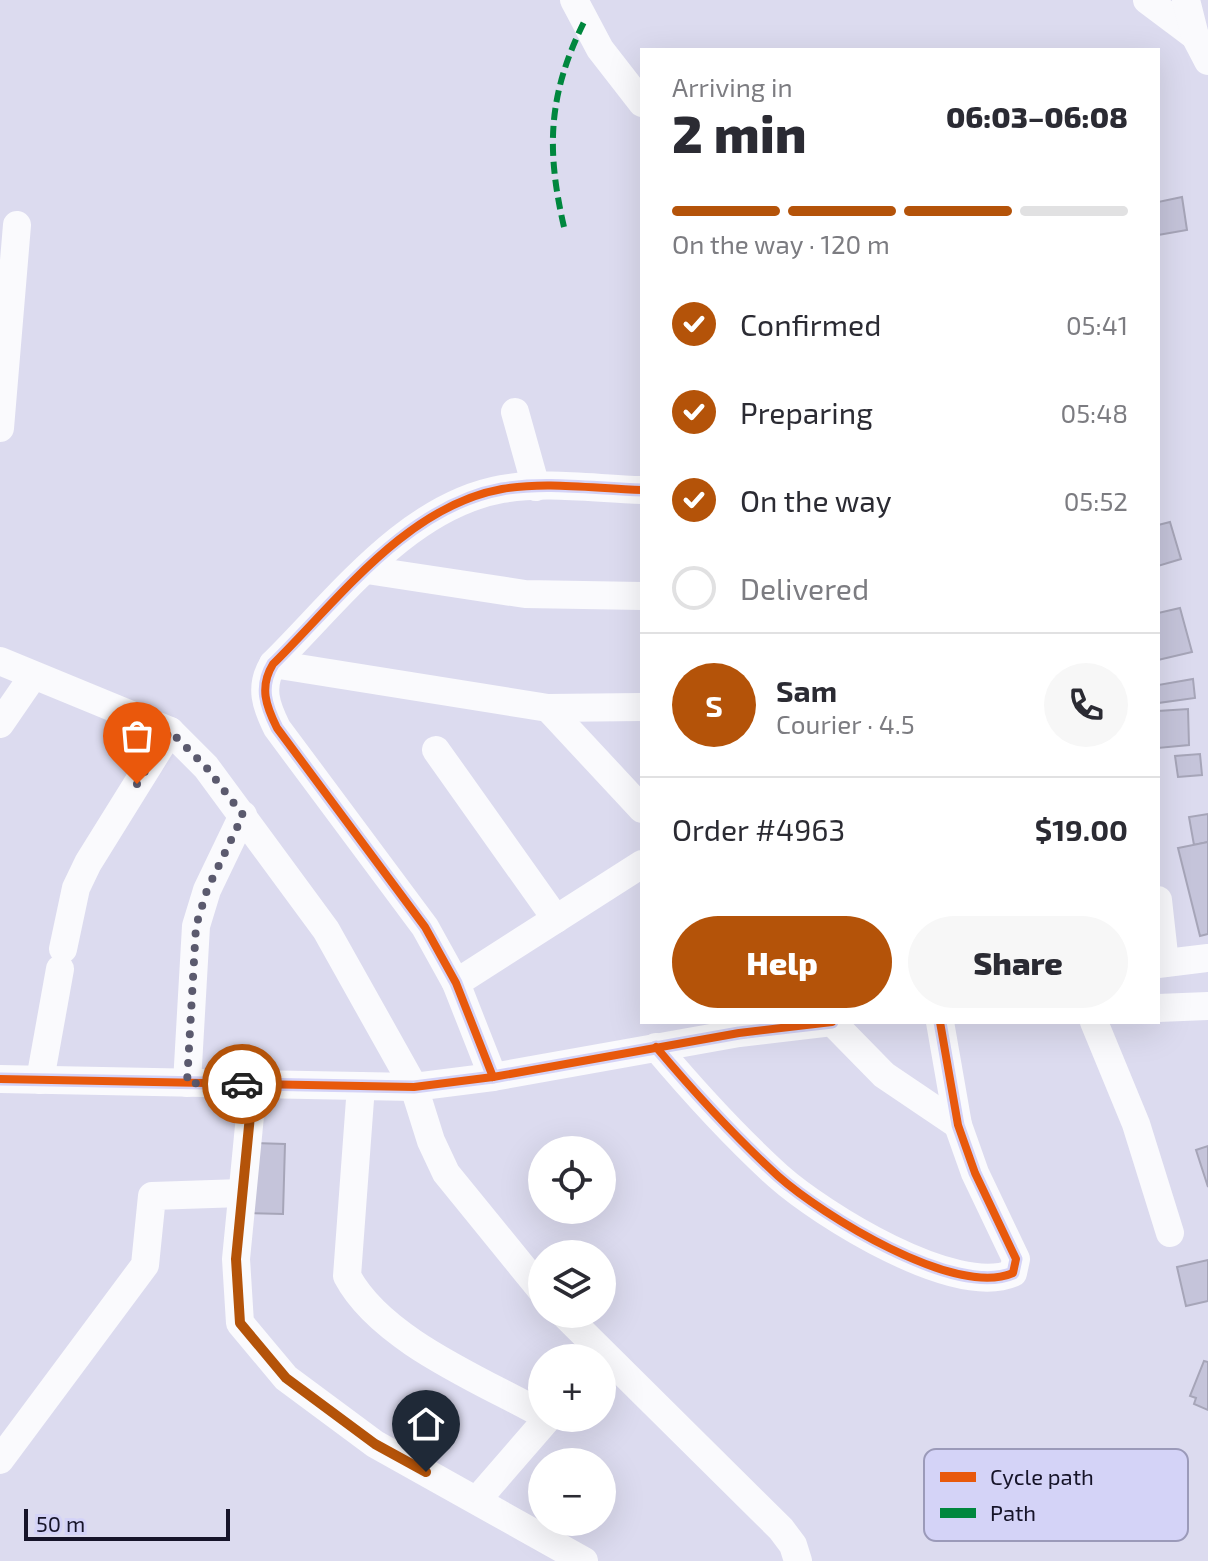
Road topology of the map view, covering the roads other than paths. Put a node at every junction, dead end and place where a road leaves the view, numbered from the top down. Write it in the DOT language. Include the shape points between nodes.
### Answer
graph roads {
  1 [pos="574,0"];
  2 [pos="1147,0"];
  3 [pos="1186,0"];
  4 [pos="1202,48"];
  5 [pos="640,100"];
  6 [pos="17,225"];
  7 [pos="7,265"];
  8 [pos="4,370"];
  9 [pos="515,412"];
  10 [pos="0,428"];
  11 [pos="536,487"];
  12 [pos="640,490"];
  13 [pos="367,570"];
  14 [pos="640,596"];
  15 [pos="0,661"];
  16 [pos="273,664"];
  17 [pos="33,676"];
  18 [pos="640,707"];
  19 [pos="548,708"];
  20 [pos="0,724"];
  21 [pos="170,731"];
  22 [pos="436,750"];
  23 [pos="640,807"];
  24 [pos="243,815"];
  25 [pos="640,865"];
  26 [pos="556,919"];
  27 [pos="1160,932"];
  28 [pos="1208,958"];
  29 [pos="1162,964"];
  30 [pos="456,983"];
  31 [pos="1208,1006"];
  32 [pos="1160,1008"];
  33 [pos="818,1024"];
  34 [pos="834,1024"];
  35 [pos="940,1024"];
  36 [pos="1095,1024"];
  37 [pos="656,1047"];
  38 [pos="493,1077"];
  39 [pos="0,1079"];
  40 [pos="40,1080"];
  41 [pos="187,1083"];
  42 [pos="253,1085"];
  43 [pos="361,1086"];
  44 [pos="414,1087"];
  45 [pos="958,1125"];
  46 [pos="242,1193"];
  47 [pos="1170,1233"];
  48 [pos="528,1274"];
  49 [pos="616,1377"];
  50 [pos="528,1406"];
  51 [pos="536,1432"];
  52 [pos="0,1460"];
  53 [pos="477,1500"];
  54 [pos="584,1561"];
  55 [pos="798,1561"];
  1 -- 5 [label="street" via="600,49"];
  2 -- 4 [label="street"];
  3 -- 4 [label="street"];
  6 -- 7 [label="street"];
  7 -- 8 [label="street"];
  8 -- 10 [label="street"];
  9 -- 11 [label="street"];
  11 -- 12 [label="street"];
  11 -- 13 [label="street" via="467,498 437,514"];
  13 -- 14 [label="street" via="525,594"];
  13 -- 16 [label="street"];
  15 -- 17 [label="street"];
  16 -- 19 [label="street"];
  16 -- 30 [label="street" via="264,694 277,728 425,927"];
  17 -- 20 [label="street"];
  17 -- 21 [label="street"];
  18 -- 19 [label="street"];
  19 -- 23 [label="street"];
  21 -- 24 [label="street"];
  21 -- 40 [label="street" via="76,888"];
  22 -- 26 [label="street"];
  24 -- 41 [label="street" via="196,926"];
  24 -- 44 [label="street" via="326,930"];
  25 -- 26 [label="street"];
  26 -- 30 [label="street"];
  27 -- 29 [label="street"];
  28 -- 29 [label="street"];
  30 -- 38 [label="street"];
  31 -- 32 [label="street"];
  33 -- 37 [label="street"];
  34 -- 45 [label="street" via="884,1075"];
  35 -- 45 [label="street"];
  36 -- 47 [label="street" via="1136,1124"];
  37 -- 38 [label="street"];
  37 -- 45 [label="street" via="780,1178 854,1228 919,1263 974,1279 1000,1278 1013,1273 1016,1259"];
  38 -- 44 [label="street"];
  39 -- 40 [label="street"];
  40 -- 41 [label="street"];
  41 -- 42 [label="street"];
  42 -- 43 [label="street"];
  42 -- 46 [label="street"];
  43 -- 44 [label="street"];
  43 -- 50 [label="street" via="347,1276 356,1293 411,1341"];
  44 -- 48 [label="street" via="446,1173"];
  46 -- 52 [label="street" via="152,1196 145,1265"];
  46 -- 53 [label="street" via="236,1259 240,1323 286,1378 375,1444"];
  49 -- 55 [label="street" via="781,1529"];
  51 -- 53 [label="street"];
  53 -- 54 [label="street"];
}
